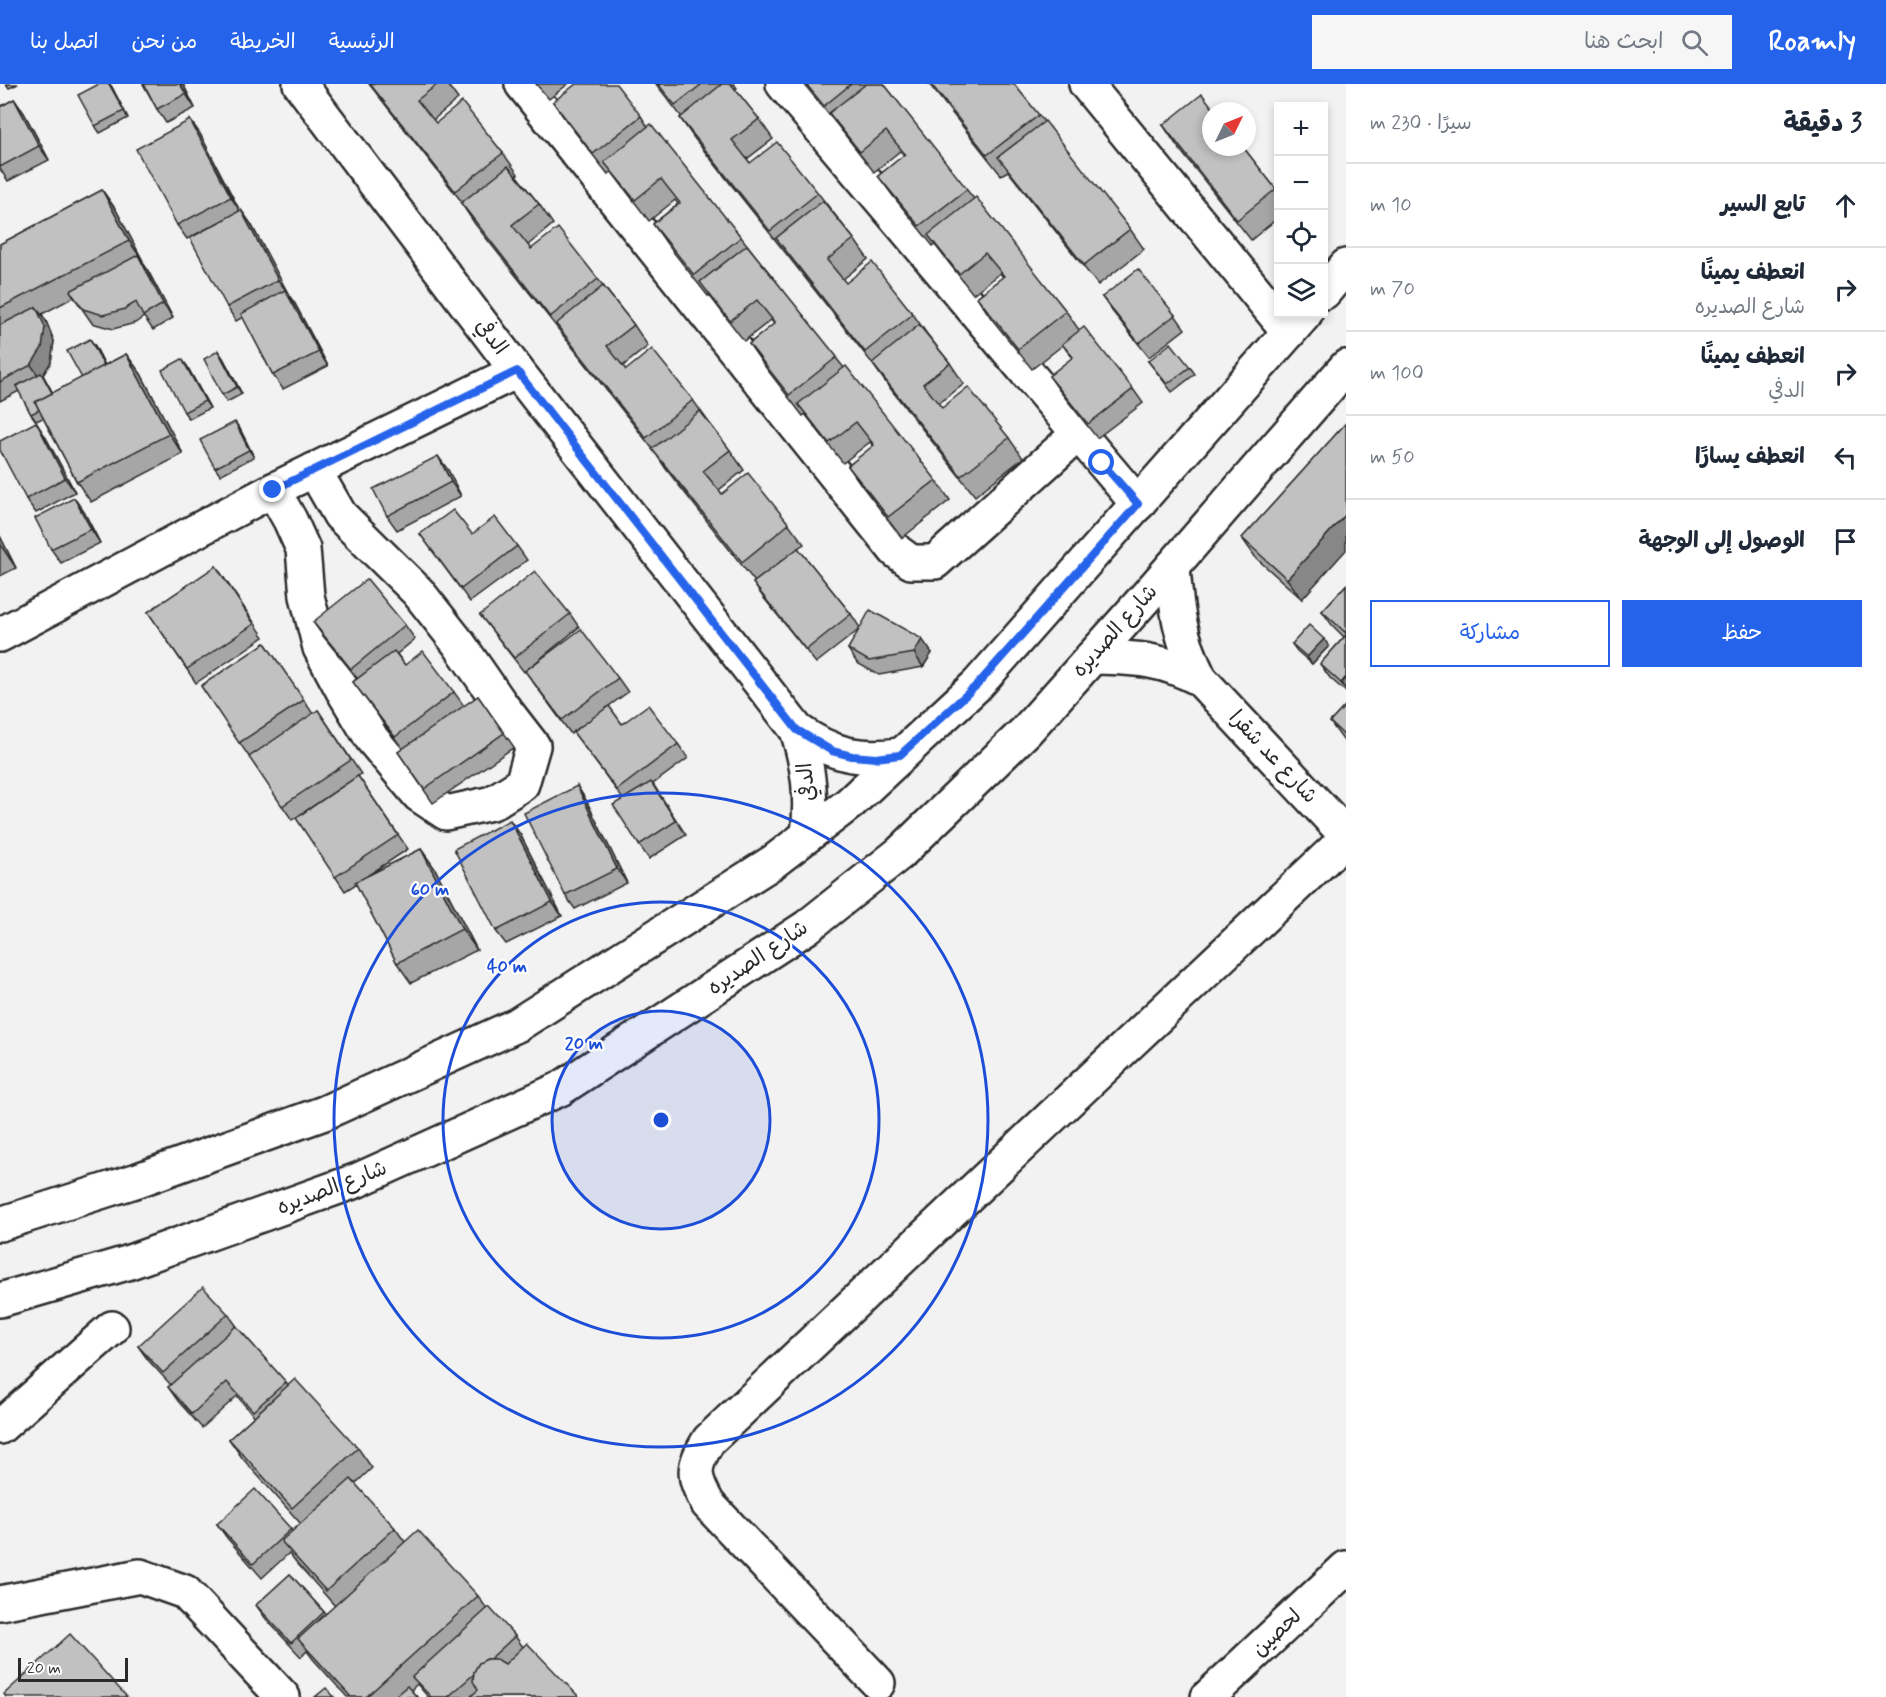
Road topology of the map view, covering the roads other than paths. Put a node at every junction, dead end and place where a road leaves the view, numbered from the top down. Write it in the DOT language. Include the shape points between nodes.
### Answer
graph roads {
  1 [pos="300,84"];
  2 [pos="522,84"];
  3 [pos="783,84"];
  4 [pos="1086,84"];
  5 [pos="1346,266"];
  6 [pos="1328,286"];
  7 [pos="1297,323"];
  8 [pos="1346,367"];
  9 [pos="517,371"];
  10 [pos="1078,434"];
  11 [pos="314,470"];
  12 [pos="273,490"];
  13 [pos="1138,504"];
  14 [pos="1173,566"];
  15 [pos="0,635"];
  16 [pos="1092,657"];
  17 [pos="1200,679"];
  18 [pos="797,730"];
  19 [pos="900,755"];
  20 [pos="808,835"];
  21 [pos="1346,837"];
  22 [pos="0,1224"];
  23 [pos="0,1300"];
  24 [pos="112,1328"];
  25 [pos="0,1427"];
  26 [pos="1346,1568"];
  27 [pos="0,1604"];
  28 [pos="878,1683"];
  29 [pos="283,1697"];
  30 [pos="1208,1697"];
  1 -- 9 [label="main road, الدفي"];
  2 -- 10 [label="main road" via="896,551 911,562 934,562"];
  3 -- 10 [label="main road"];
  4 -- 7 [label="main road"];
  5 -- 6 [label="main road"];
  7 -- 13 [label="main road"];
  8 -- 14 [label="main road, شارع الصديره"];
  9 -- 11 [label="main road"];
  9 -- 18 [label="main road, الدفي"];
  10 -- 13 [label="main road"];
  11 -- 12 [label="main road"];
  11 -- 12 [label="main road" via="340,515 418,592 533,746 522,784 492,803 446,813 420,795 372,739 320,648 307,596 303,549"];
  12 -- 15 [label="main road"];
  13 -- 19 [label="main road" via="978,684"];
  14 -- 16 [label="main road, شارع الصديره"];
  14 -- 17 [label="main road, شارع عد شقرا" via="1179,622 1186,651"];
  16 -- 17 [label="main road, شارع عد شقرا" via="1144,658"];
  16 -- 23 [label="main road, شارع الصديره" via="1026,731 900,853 807,927 560,1089 358,1180 127,1263"];
  17 -- 21 [label="main road, شارع عد شقرا"];
  18 -- 19 [label="main road, الدفي" via="832,751 852,756"];
  18 -- 20 [label="main road, الدفي" via="810,786"];
  19 -- 20 [label="main road"];
  20 -- 22 [label="main road" via="773,862 517,1025 324,1113 138,1180"];
  21 -- 28 [label="main road" via="710,1440 697,1460 696,1483 708,1504"];
  24 -- 25 [label="main road"];
  26 -- 30 [label="main road, لحصين"];
  27 -- 29 [label="main road" via="140,1576 185,1592"];
}
